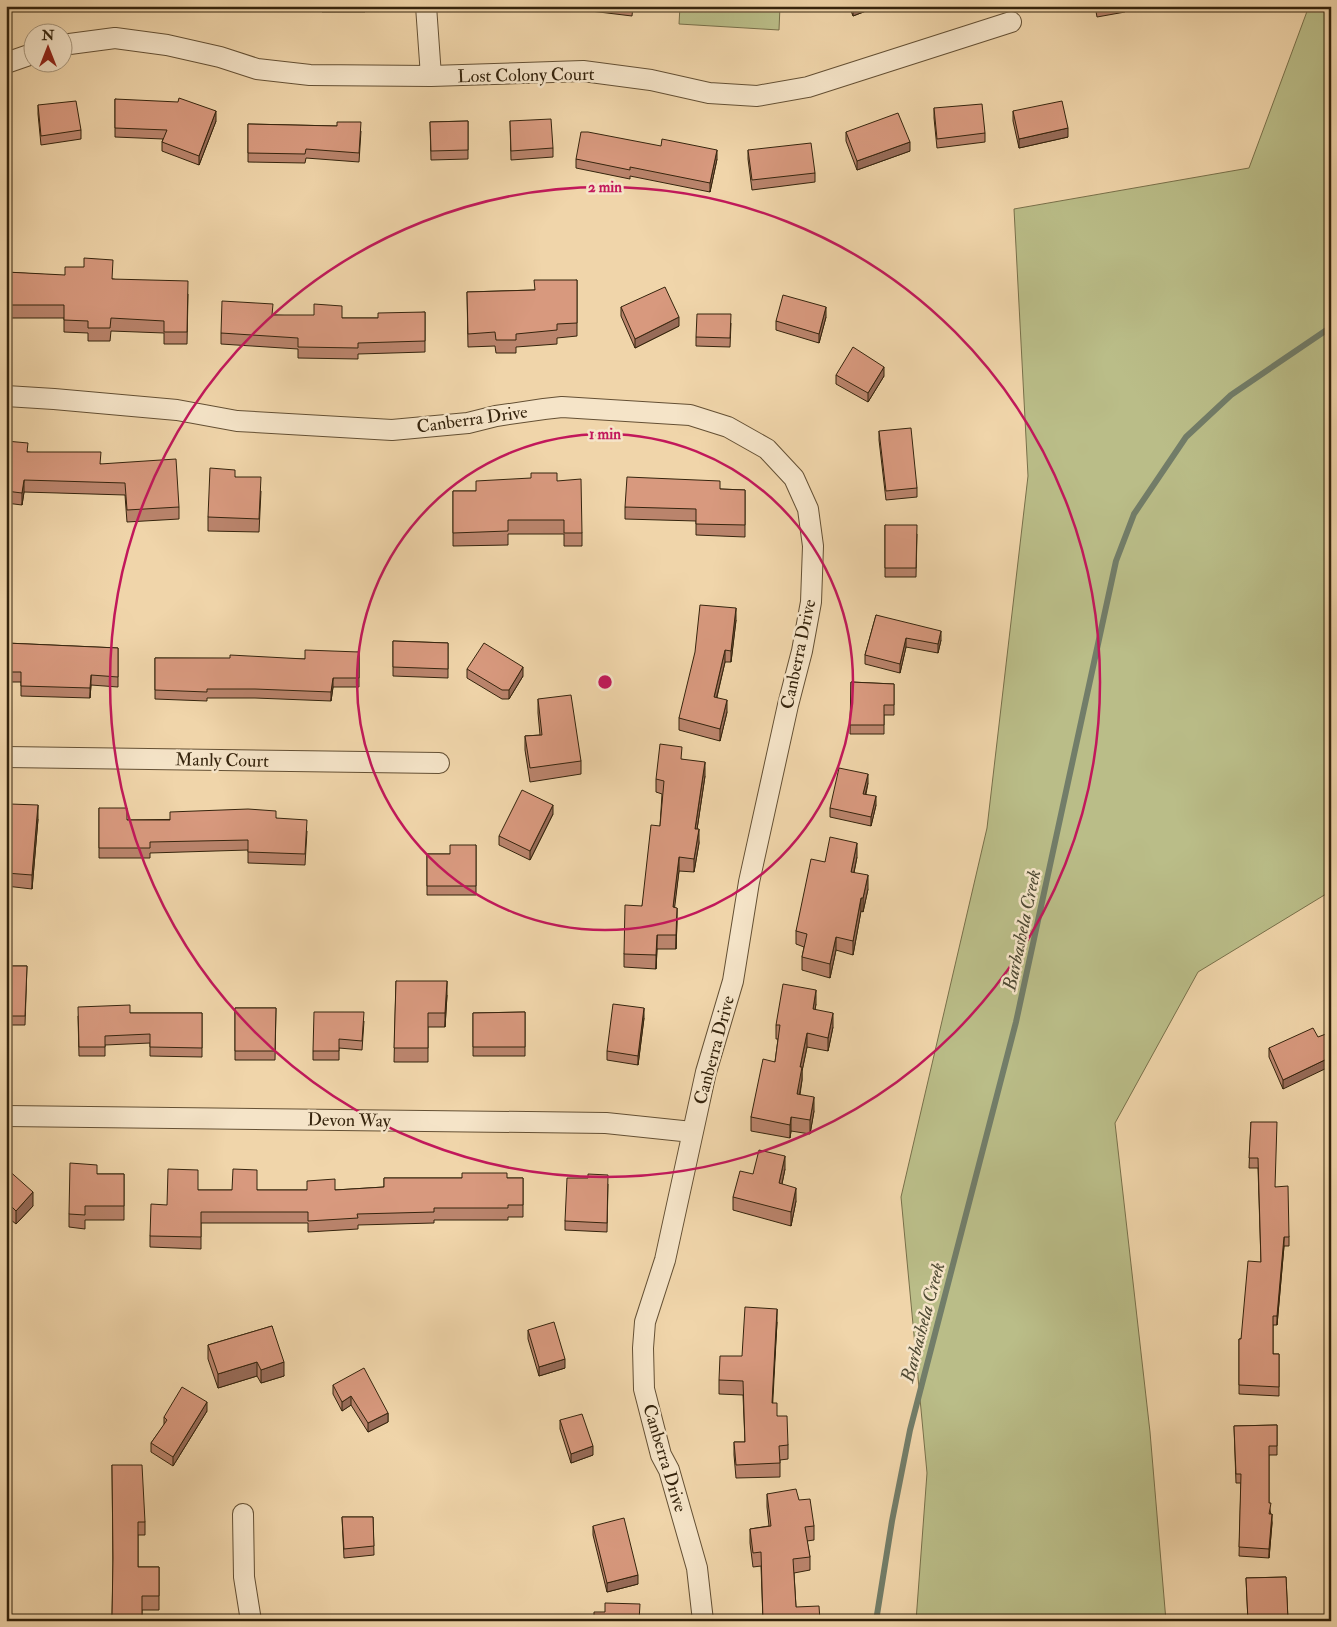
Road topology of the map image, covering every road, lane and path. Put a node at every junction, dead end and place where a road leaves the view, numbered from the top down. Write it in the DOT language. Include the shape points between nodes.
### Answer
graph roads {
  1 [pos="426,6"];
  2 [pos="1011,22"];
  3 [pos="72,44"];
  4 [pos="22,57"];
  5 [pos="6,63"];
  6 [pos="431,76"];
  7 [pos="6,396"];
  8 [pos="6,757"];
  9 [pos="439,763"];
  10 [pos="6,1116"];
  11 [pos="692,1132"];
  12 [pos="243,1514"];
  13 [pos="251,1621"];
  14 [pos="703,1621"];
  1 -- 6 [label="street"];
  2 -- 6 [label="street, Lost Colony Court" via="808,87 757,96 709,93 651,80 583,71"];
  3 -- 6 [label="street, Lost Colony Court" via="115,38 210,55 257,70 310,75"];
  4 -- 5 [label="street"];
  7 -- 11 [label="street, Canberra Drive" via="178,410 237,421 392,430 468,423 544,408 670,413 690,415 728,427 767,449 794,478 808,509 813,546 811,602 748,882 733,981"];
  8 -- 9 [label="street, Manly Court"];
  10 -- 11 [label="street, Devon Way" via="606,1123"];
  11 -- 14 [label="street, Canberra Drive" via="665,1260 645,1322 643,1348 644,1389 661,1456 698,1568"];
  12 -- 13 [label="street" via="244,1577"];
}
